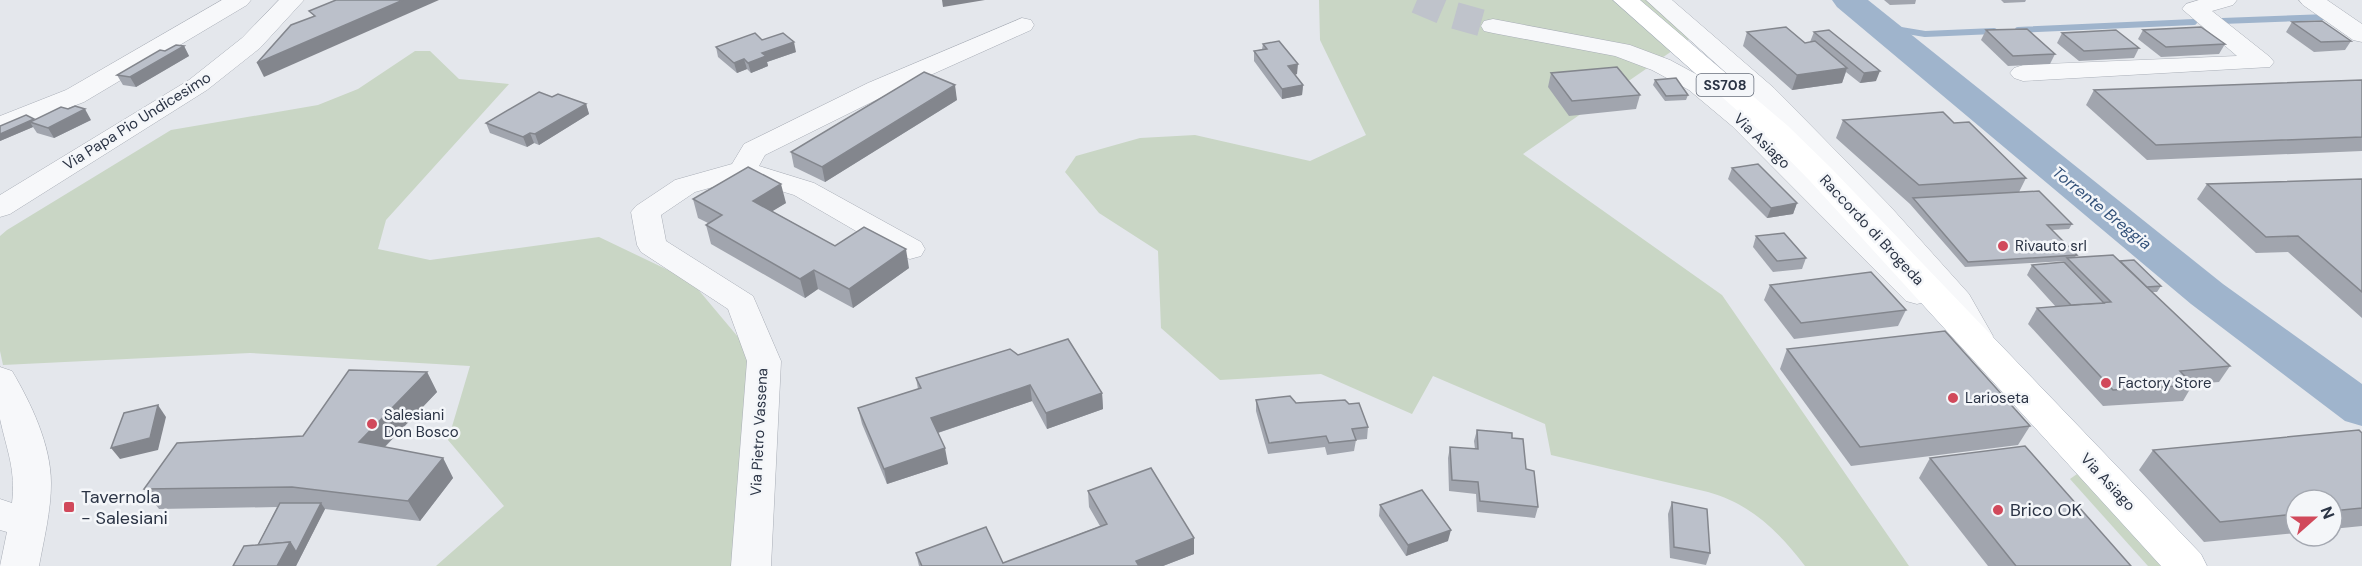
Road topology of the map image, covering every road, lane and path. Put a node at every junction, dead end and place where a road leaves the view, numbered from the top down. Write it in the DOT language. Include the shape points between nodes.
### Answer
graph roads {
  1 [pos="239,0"];
  2 [pos="292,0"];
  3 [pos="1625,0"];
  4 [pos="1658,0"];
  5 [pos="2225,0"];
  6 [pos="2297,0"];
  7 [pos="2311,0"];
  8 [pos="1495,15"];
  9 [pos="2331,15"];
  10 [pos="1022,26"];
  11 [pos="2362,35"];
  12 [pos="2023,73"];
  13 [pos="0,126"];
  14 [pos="743,170"];
  15 [pos="0,208"];
  16 [pos="910,249"];
  17 [pos="1981,345"];
  18 [pos="0,380"];
  19 [pos="13,519"];
  20 [pos="19,566"];
  21 [pos="752,566"];
  22 [pos="2186,566"];
  1 -- 13 [label="street" via="75,96"];
  2 -- 15 [label="street, Via Papa Pio Undicesimo" via="251,43 198,85"];
  3 -- 17 [label="main road, Raccordo di Brogeda / SS708" via="1778,132"];
  4 -- 17 [label="street, Via Asiago / SS708" via="1765,94 1879,212 1958,301"];
  5 -- 12 [label="street" via="2194,9 2261,62"];
  6 -- 9 [label="street"];
  7 -- 9 [label="street"];
  8 -- 17 [label="street, Via Asiago / SS708" via="1621,50 1678,73 1716,98 1930,307"];
  9 -- 11 [label="street"];
  10 -- 14 [label="street" via="877,89 754,150"];
  14 -- 16 [label="street" via="804,189"];
  14 -- 21 [label="street, Via Pietro Vassena" via="685,186 646,212 652,245 742,303 764,361"];
  17 -- 22 [label="main road, Via Asiago"];
  18 -- 19 [label="street" via="16,407 32,472"];
  19 -- 20 [label="street"];
}
